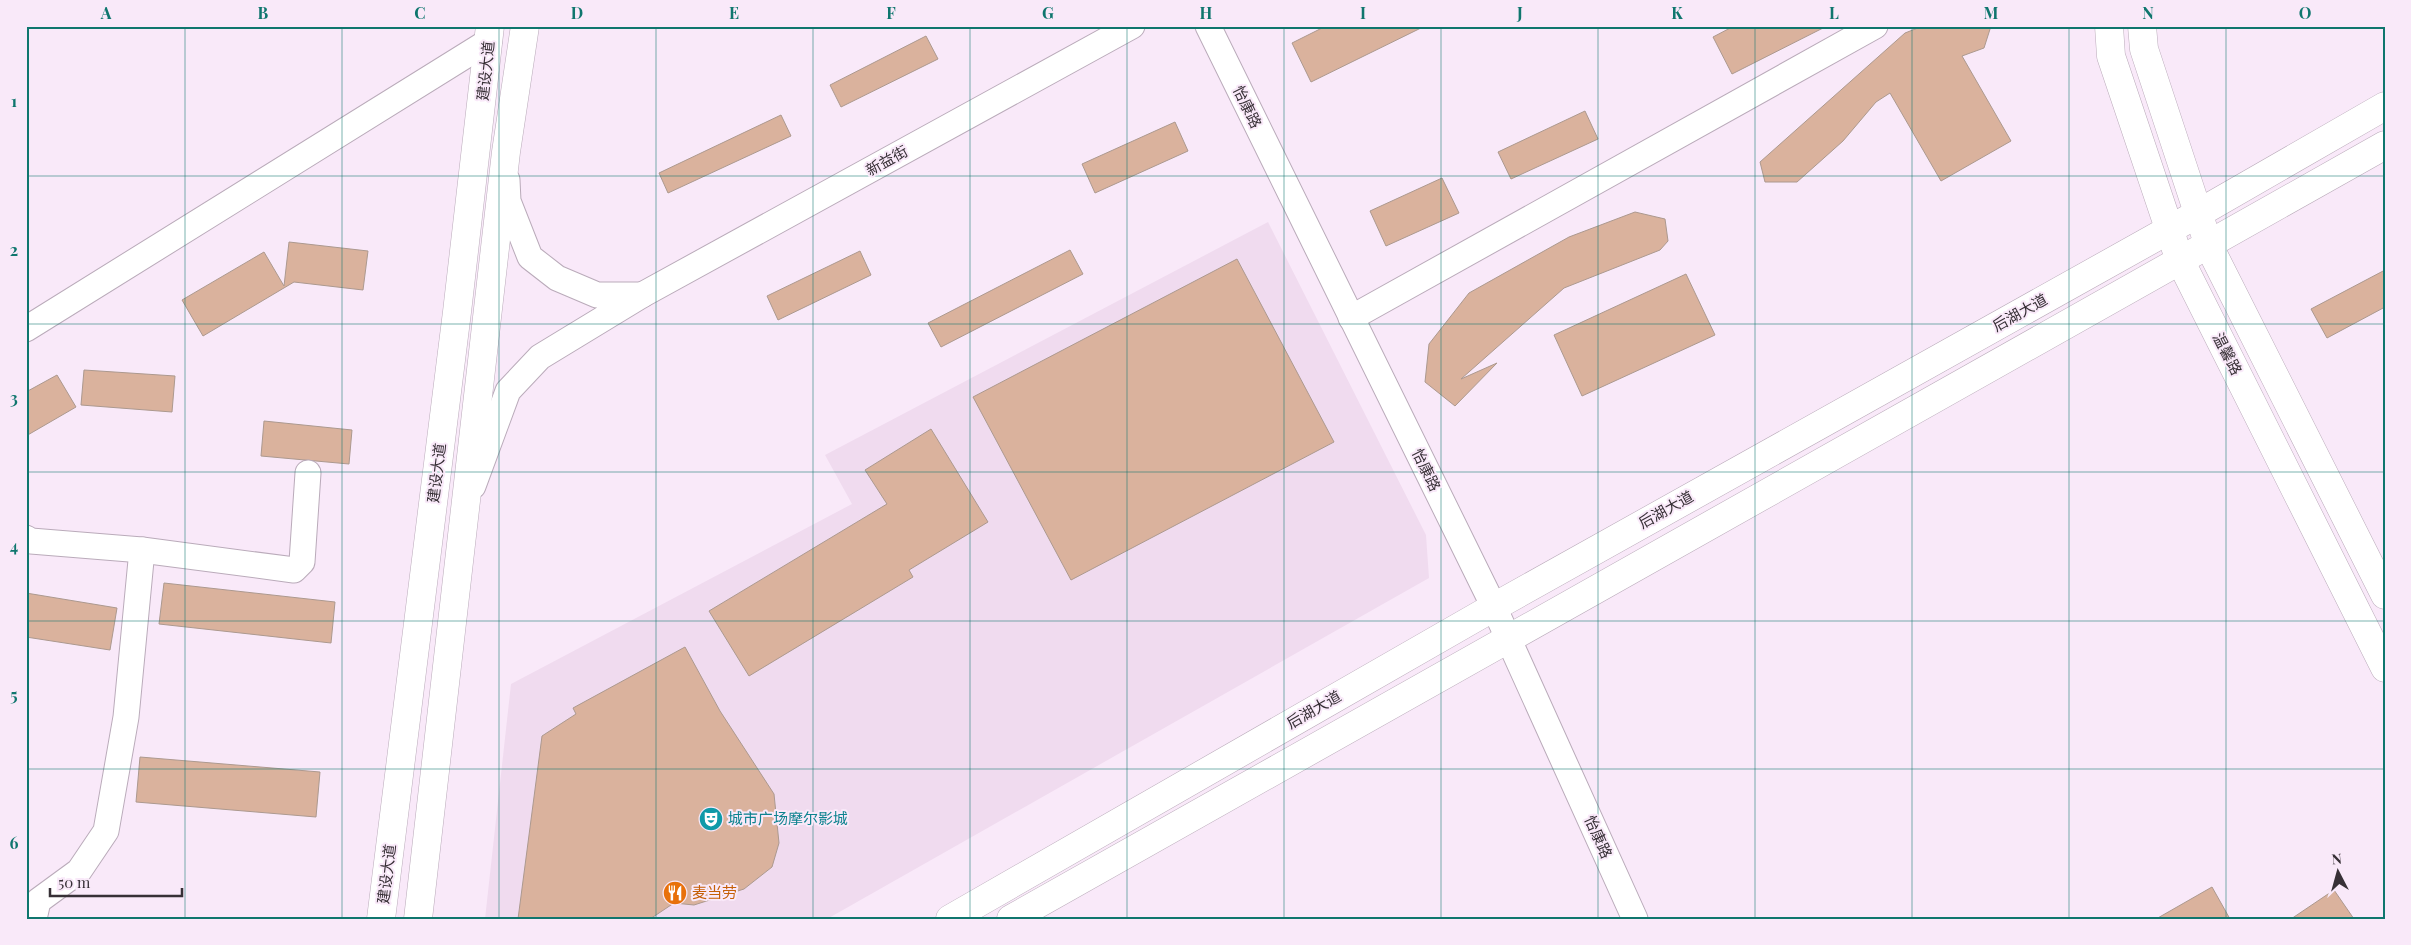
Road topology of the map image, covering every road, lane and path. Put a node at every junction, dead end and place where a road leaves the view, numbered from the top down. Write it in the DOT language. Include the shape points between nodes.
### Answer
graph roads {
  1 [pos="525,26"];
  2 [pos="1132,26"];
  3 [pos="1208,26"];
  4 [pos="1875,26"];
  5 [pos="2109,26"];
  6 [pos="2142,26"];
  7 [pos="490,34"];
  8 [pos="2385,106"];
  9 [pos="2385,145"];
  10 [pos="506,152"];
  11 [pos="2199,213"];
  12 [pos="2169,230"];
  13 [pos="2210,246"];
  14 [pos="2181,262"];
  15 [pos="642,295"];
  16 [pos="1351,318"];
  17 [pos="26,329"];
  18 [pos="308,473"];
  19 [pos="466,507"];
  20 [pos="26,538"];
  21 [pos="142,550"];
  22 [pos="2385,595"];
  23 [pos="1494,607"];
  24 [pos="1509,639"];
  25 [pos="2385,668"];
  26 [pos="34,919"];
  27 [pos="381,919"];
  28 [pos="418,919"];
  29 [pos="950,919"];
  30 [pos="1011,919"];
  31 [pos="1635,919"];
  1 -- 10 [label="main road, 建设大道"];
  2 -- 15 [label="street, 新益街"];
  3 -- 16 [label="street, 怡康路"];
  4 -- 16 [label="street"];
  5 -- 12 [label="main road, 温馨路" via="2111,56"];
  6 -- 11 [label="main road" via="2144,50"];
  7 -- 17 [label="street"];
  7 -- 27 [label="main road, 建设大道"];
  8 -- 11 [label="main road, 后湖大道"];
  9 -- 13 [label="main road"];
  10 -- 15 [label="street" via="508,200 530,258 557,278 596,295"];
  10 -- 19 [label="main road, 建设大道"];
  11 -- 12 [label="main road, 后湖大道"];
  11 -- 13 [label="main road"];
  12 -- 14 [label="main road, 温馨路"];
  12 -- 23 [label="main road, 后湖大道"];
  13 -- 14 [label="main road"];
  13 -- 22 [label="main road"];
  14 -- 24 [label="main road"];
  14 -- 25 [label="main road, 温馨路"];
  15 -- 19 [label="street, 新益街" via="540,357 508,391"];
  16 -- 23 [label="street, 怡康路"];
  18 -- 21 [label="street" via="302,562 294,570"];
  19 -- 28 [label="main road, 建设大道"];
  20 -- 21 [label="street"];
  21 -- 26 [label="street" via="126,717 106,831 79,871 38,901"];
  23 -- 24 [label="street, 怡康路"];
  23 -- 29 [label="main road, 后湖大道"];
  24 -- 30 [label="main road"];
  24 -- 31 [label="street, 怡康路"];
}
